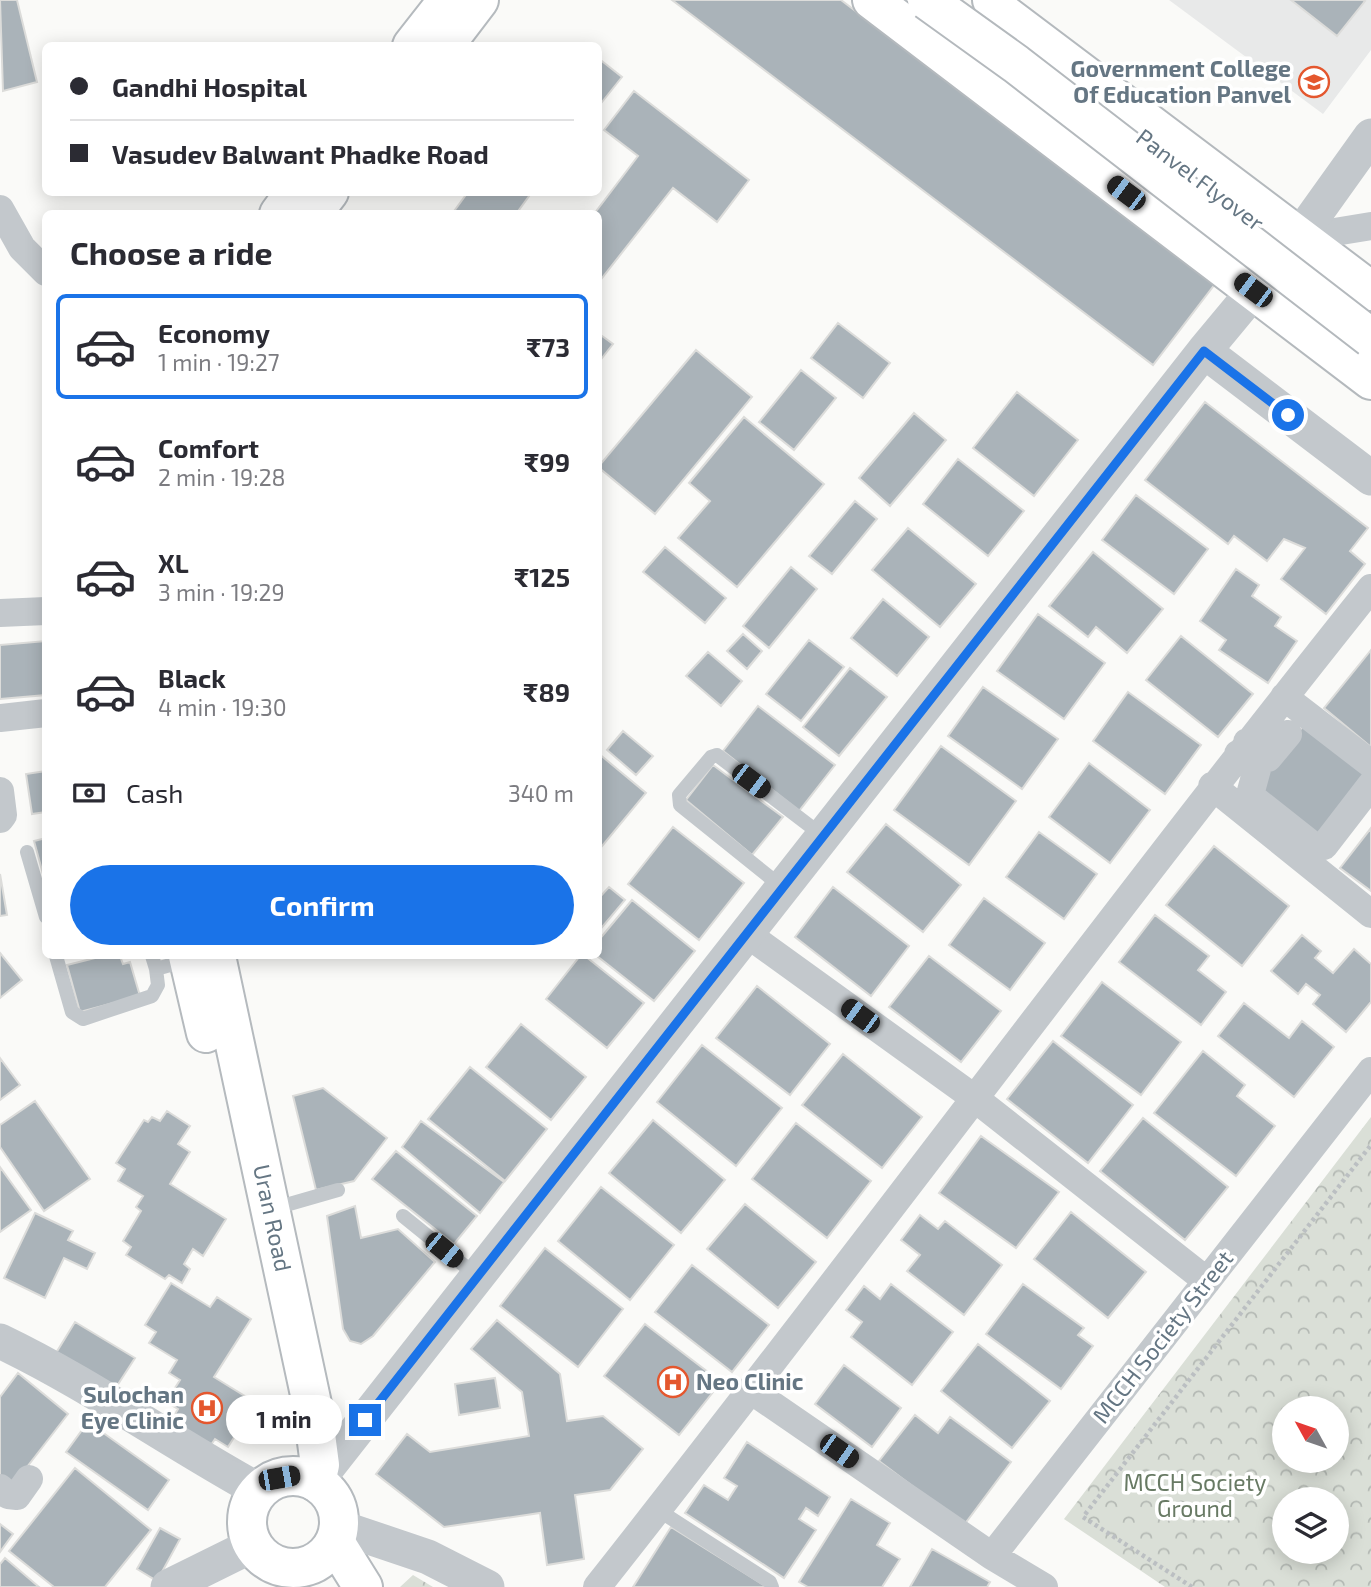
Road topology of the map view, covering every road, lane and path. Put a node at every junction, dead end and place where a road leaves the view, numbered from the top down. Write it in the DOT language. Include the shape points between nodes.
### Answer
graph roads {
  1 [pos="448,0"];
  2 [pos="479,0"];
  3 [pos="872,0"];
  4 [pos="927,0"];
  5 [pos="962,0"];
  6 [pos="992,0"];
  7 [pos="415,42"];
  8 [pos="447,42"];
  9 [pos="1371,136"];
  10 [pos="326,196"];
  11 [pos="0,209"];
  12 [pos="315,210"];
  13 [pos="1371,226"];
  14 [pos="1297,238"];
  15 [pos="42,268"];
  16 [pos="1253,290"];
  17 [pos="1371,292"];
  18 [pos="1371,309"];
  19 [pos="1371,338"];
  20 [pos="1204,351"];
  21 [pos="1371,380"];
  22 [pos="1371,478"];
  23 [pos="1371,588"];
  24 [pos="42,611"];
  25 [pos="0,613"];
  26 [pos="1284,696"];
  27 [pos="42,713"];
  28 [pos="0,718"];
  29 [pos="1288,734"];
  30 [pos="1242,748"];
  31 [pos="1371,764"];
  32 [pos="1371,785"];
  33 [pos="1212,786"];
  34 [pos="0,791"];
  35 [pos="0,819"];
  36 [pos="823,836"];
  37 [pos="1306,850"];
  38 [pos="27,852"];
  39 [pos="783,887"];
  40 [pos="42,904"];
  41 [pos="1371,914"];
  42 [pos="747,934"];
  43 [pos="57,959"];
  44 [pos="180,959"];
  45 [pos="1371,1071"];
  46 [pos="973,1097"];
  47 [pos="1371,1145"];
  48 [pos="338,1190"];
  49 [pos="270,1209"];
  50 [pos="402,1216"];
  51 [pos="478,1277"];
  52 [pos="1208,1281"];
  53 [pos="4,1350"];
  54 [pos="752,1391"];
  55 [pos="29,1479"];
  56 [pos="307,1479"];
  57 [pos="0,1488"];
  58 [pos="260,1491"];
  59 [pos="657,1510"];
  60 [pos="253,1545"];
  61 [pos="331,1555"];
  62 [pos="992,1556"];
  63 [pos="167,1587"];
  64 [pos="363,1587"];
  65 [pos="487,1587"];
  66 [pos="597,1587"];
  67 [pos="772,1587"];
  68 [pos="1044,1587"];
  69 [pos="1192,1587"];
  1 -- 7 [label="main road"];
  2 -- 8 [label="main road"];
  3 -- 16 [label="main road"];
  4 -- 19 [label="main road, Panvel Flyover, bridge"];
  5 -- 18 [label="main road, Panvel Flyover"];
  6 -- 14 [label="main road" via="1001,12"];
  9 -- 14 [label="street"];
  10 -- 12 [label="main road"];
  11 -- 15 [label="street" via="22,248"];
  13 -- 14 [label="street"];
  14 -- 16 [label="street"];
  14 -- 17 [label="main road"];
  16 -- 20 [label="street"];
  16 -- 21 [label="main road"];
  20 -- 22 [label="street"];
  20 -- 36 [label="street"];
  23 -- 26 [label="street"];
  24 -- 25 [label="street"];
  26 -- 30 [label="street"];
  26 -- 31 [label="street"];
  27 -- 28 [label="street"];
  29 -- 30 [label="street" via="1268,758"];
  30 -- 33 [label="street"];
  30 -- 37 [label="street" via="1257,769 1251,791 1254,799"];
  32 -- 37 [label="street" via="1324,846"];
  33 -- 37 [label="street"];
  33 -- 46 [label="street"];
  34 -- 35 [label="street"];
  36 -- 39 [label="street"];
  36 -- 39 [label="lane" via="717,755 679,796 680,805"];
  37 -- 41 [label="street"];
  38 -- 40 [label="lane"];
  39 -- 42 [label="street"];
  42 -- 46 [label="street"];
  42 -- 51 [label="street"];
  43 -- 44 [label="lane" via="72,1012 83,1018 152,996"];
  44 -- 49 [label="main road, Uran Road"];
  44 -- 56 [label="main road, Uran Road"];
  45 -- 52 [label="street, MCCH Society Street"];
  46 -- 52 [label="street"];
  46 -- 54 [label="street"];
  47 -- 69 [label="path" via="1083,1517"];
  48 -- 49 [label="lane"];
  49 -- 56 [label="main road, Uran Road" via="312,1404 320,1465"];
  50 -- 51 [label="lane"];
  51 -- 56 [label="street"];
  52 -- 62 [label="street, MCCH Society Street"];
  53 -- 58 [label="street"];
  54 -- 59 [label="street"];
  54 -- 62 [label="street"];
  55 -- 57 [label="street" via="18,1496"];
  56 -- 58 [label="main road" via="279,1478"];
  56 -- 61 [label="main road" via="333,1497 339,1512"];
  58 -- 60 [label="main road" via="248,1511"];
  59 -- 66 [label="street"];
  59 -- 67 [label="lane"];
  60 -- 61 [label="main road" via="271,1563 286,1568"];
  60 -- 63 [label="street"];
  61 -- 64 [label="main road"];
  61 -- 65 [label="street" via="428,1557"];
  62 -- 68 [label="street"];
}
